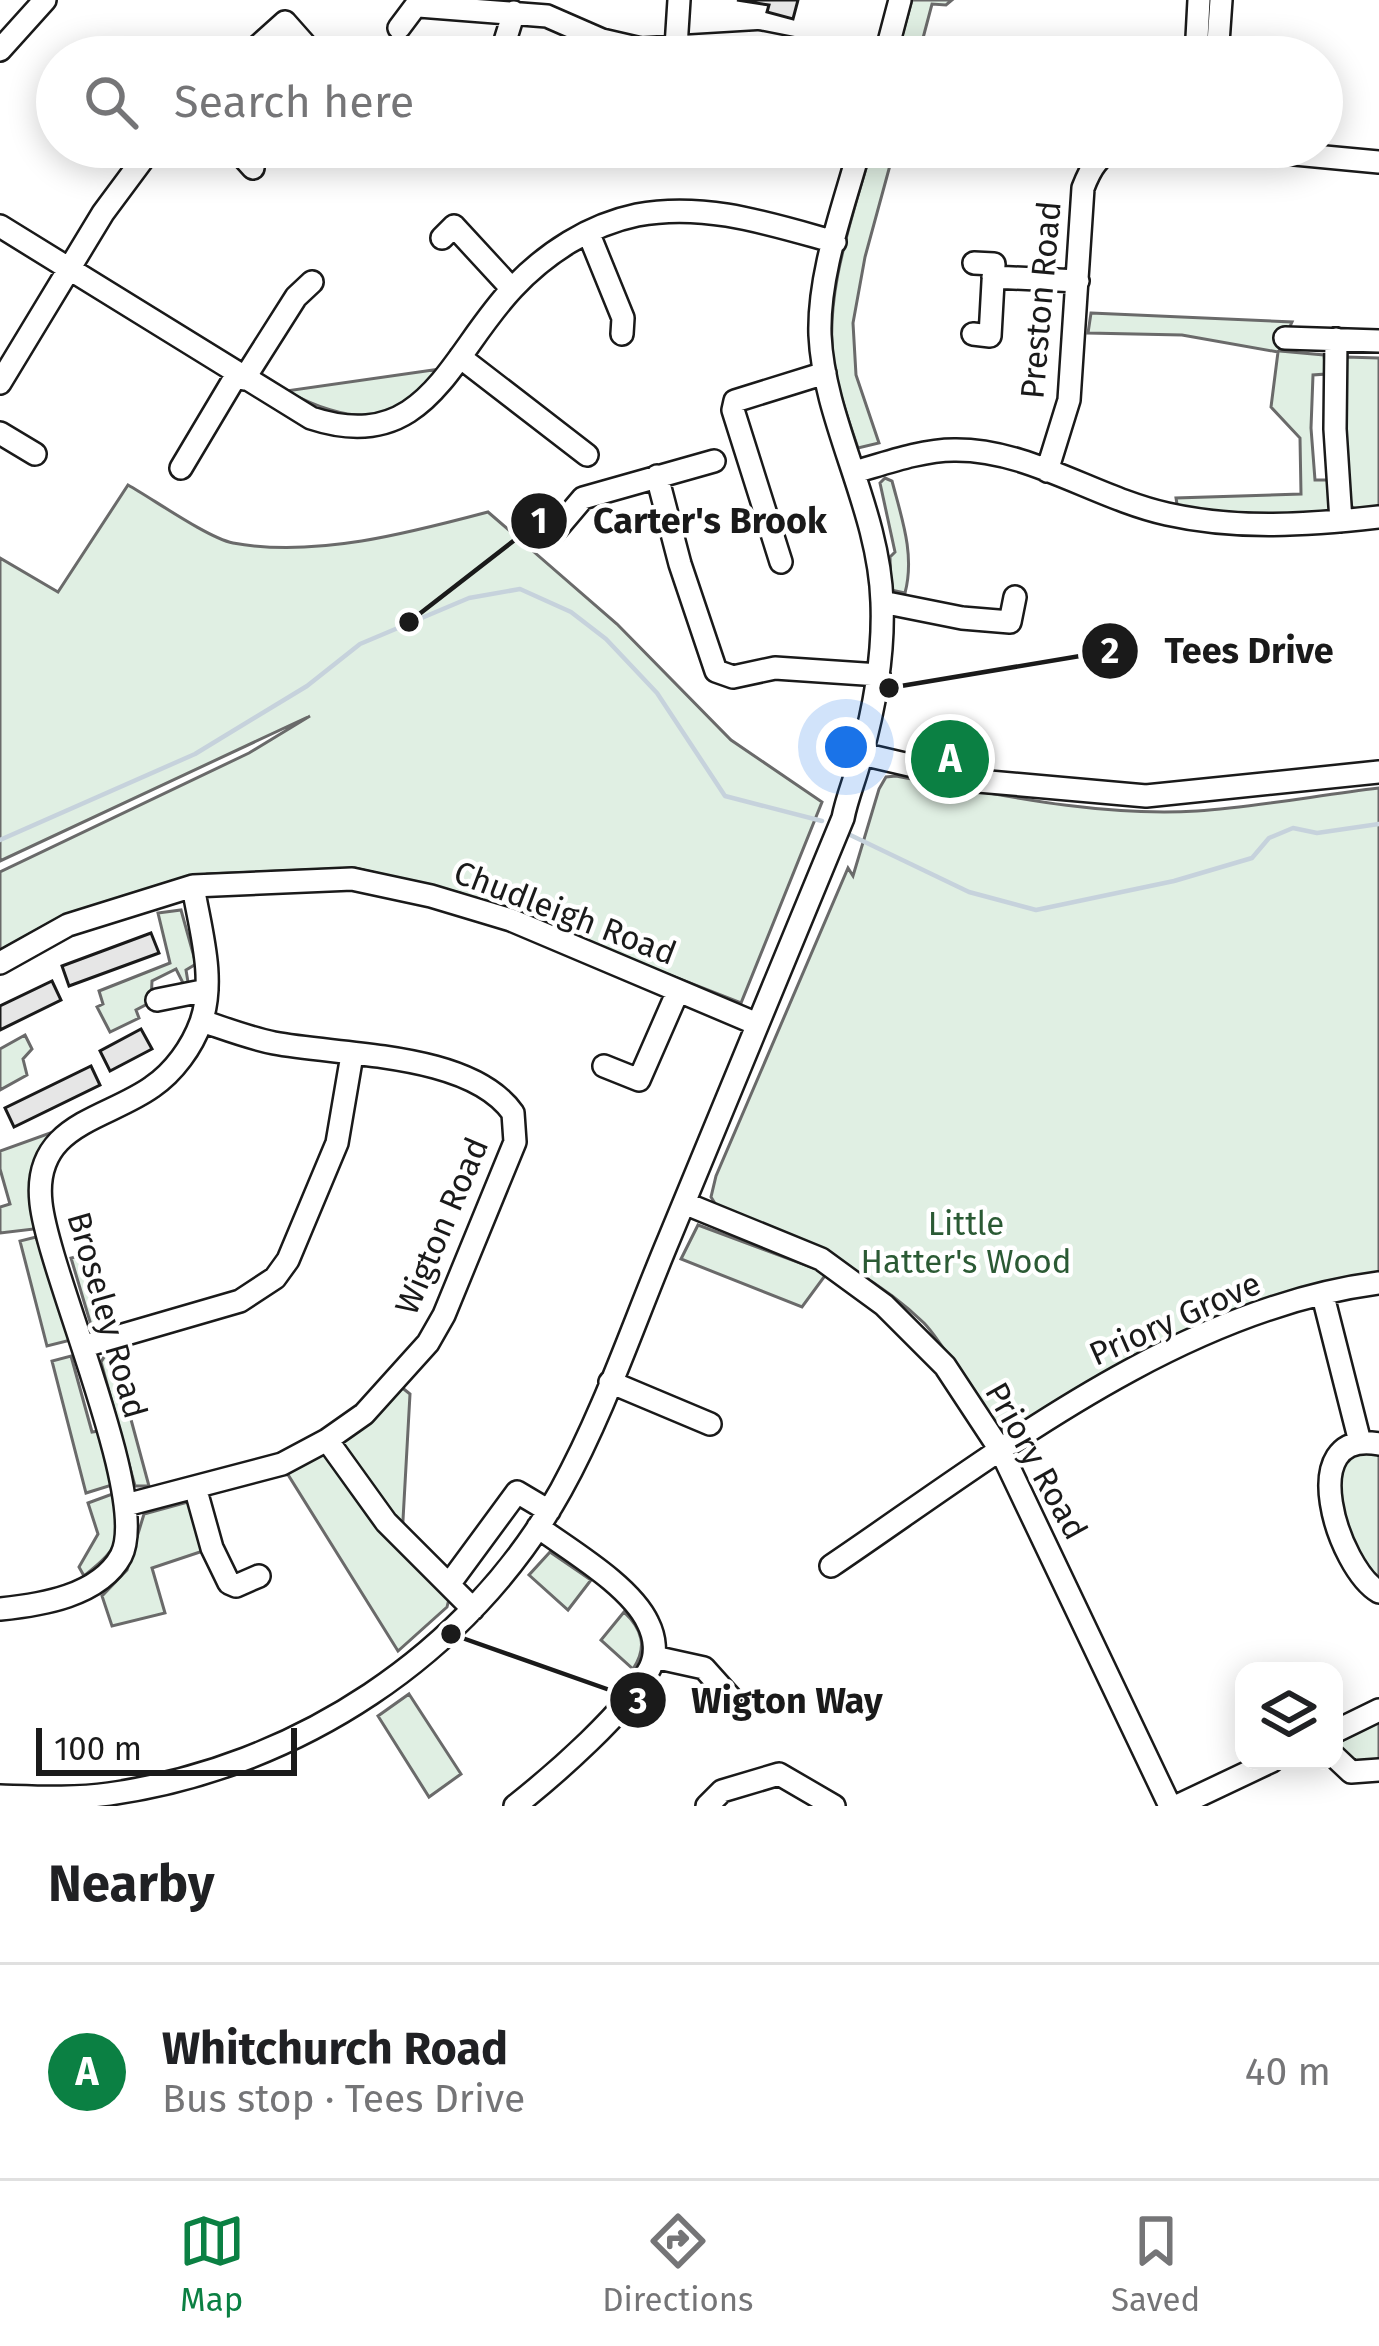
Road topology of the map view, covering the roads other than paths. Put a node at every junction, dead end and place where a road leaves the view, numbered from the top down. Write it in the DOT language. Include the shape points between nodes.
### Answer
graph roads {
  1 [pos="45,0"];
  2 [pos="679,0"];
  3 [pos="901,0"];
  4 [pos="1199,0"];
  5 [pos="1221,0"];
  6 [pos="419,3"];
  7 [pos="514,12"];
  8 [pos="399,28"];
  9 [pos="269,36"];
  10 [pos="297,36"];
  11 [pos="507,36"];
  12 [pos="597,36"];
  13 [pos="677,36"];
  14 [pos="891,36"];
  15 [pos="1197,36"];
  16 [pos="1218,36"];
  17 [pos="0,50"];
  18 [pos="1343,159"];
  19 [pos="1379,162"];
  20 [pos="136,168"];
  21 [pos="854,168"];
  22 [pos="1090,168"];
  23 [pos="0,226"];
  24 [pos="588,232"];
  25 [pos="442,238"];
  26 [pos="835,242"];
  27 [pos="974,263"];
  28 [pos="69,270"];
  29 [pos="993,278"];
  30 [pos="1078,281"];
  31 [pos="312,282"];
  32 [pos="512,289"];
  33 [pos="622,334"];
  34 [pos="973,334"];
  35 [pos="1285,338"];
  36 [pos="1336,339"];
  37 [pos="1379,340"];
  38 [pos="460,357"];
  39 [pos="825,373"];
  40 [pos="241,376"];
  41 [pos="0,383"];
  42 [pos="0,433"];
  43 [pos="35,454"];
  44 [pos="587,455"];
  45 [pos="714,460"];
  46 [pos="181,468"];
  47 [pos="1047,471"];
  48 [pos="855,472"];
  49 [pos="657,476"];
  50 [pos="1379,517"];
  51 [pos="1341,521"];
  52 [pos="555,531"];
  53 [pos="782,562"];
  54 [pos="1015,597"];
  55 [pos="882,602"];
  56 [pos="879,675"];
  57 [pos="862,754"];
  58 [pos="1379,772"];
  59 [pos="193,886"];
  60 [pos="0,962"];
  61 [pos="207,990"];
  62 [pos="678,992"];
  63 [pos="157,1000"];
  64 [pos="202,1021"];
  65 [pos="757,1024"];
  66 [pos="352,1055"];
  67 [pos="604,1066"];
  68 [pos="684,1203"];
  69 [pos="1379,1283"];
  70 [pos="1322,1296"];
  71 [pos="85,1346"];
  72 [pos="610,1382"];
  73 [pos="710,1424"];
  74 [pos="327,1440"];
  75 [pos="1370,1443"];
  76 [pos="1001,1450"];
  77 [pos="195,1487"];
  78 [pos="126,1505"];
  79 [pos="543,1519"];
  80 [pos="831,1566"];
  81 [pos="259,1576"];
  82 [pos="450,1583"];
  83 [pos="1379,1592"];
  84 [pos="0,1609"];
  85 [pos="473,1609"];
  86 [pos="654,1657"];
  87 [pos="730,1697"];
  88 [pos="1379,1710"];
  89 [pos="1343,1728"];
  90 [pos="1343,1764"];
  91 [pos="1252,1770"];
  92 [pos="1379,1770"];
  93 [pos="0,1796"];
  94 [pos="525,1803"];
  95 [pos="707,1806"];
  96 [pos="834,1806"];
  97 [pos="1174,1806"];
  1 -- 17 [label="street"];
  2 -- 13 [label="street"];
  3 -- 14 [label="street"];
  4 -- 15 [label="street"];
  5 -- 16 [label="street"];
  6 -- 7 [label="street"];
  6 -- 8 [label="street"];
  7 -- 11 [label="street"];
  7 -- 12 [label="street"];
  9 -- 10 [label="street" via="285,22"];
  18 -- 19 [label="street"];
  20 -- 28 [label="street"];
  21 -- 26 [label="street"];
  22 -- 30 [label="street, Preston Road"];
  23 -- 28 [label="street"];
  24 -- 26 [label="street" via="640,214 704,211"];
  24 -- 32 [label="street"];
  24 -- 33 [label="street" via="623,318"];
  25 -- 32 [label="street" via="454,226"];
  26 -- 39 [label="street" via="820,333"];
  27 -- 29 [label="street" via="994,264"];
  28 -- 40 [label="street"];
  28 -- 41 [label="street"];
  29 -- 30 [label="street"];
  29 -- 34 [label="street" via="990,336"];
  30 -- 47 [label="street, Preston Road" via="1069,400"];
  31 -- 40 [label="street"];
  32 -- 38 [label="street"];
  35 -- 36 [label="street"];
  36 -- 37 [label="street"];
  36 -- 51 [label="street"];
  38 -- 40 [label="street" via="414,411 366,427 310,418"];
  38 -- 44 [label="street"];
  39 -- 48 [label="street"];
  39 -- 53 [label="street" via="735,401"];
  40 -- 46 [label="street"];
  42 -- 43 [label="street"];
  45 -- 49 [label="street"];
  47 -- 48 [label="street" via="950,449"];
  47 -- 51 [label="street" via="1168,514 1254,525"];
  48 -- 55 [label="street"];
  49 -- 52 [label="street" via="583,498"];
  49 -- 56 [label="street" via="716,671"];
  50 -- 51 [label="street"];
  54 -- 55 [label="street" via="1010,622"];
  55 -- 56 [label="street"];
  56 -- 57 [label="street"];
  57 -- 58 [label="street" via="978,781 1146,796"];
  57 -- 65 [label="street"];
  59 -- 60 [label="street, Chudleigh Road" via="68,925"];
  59 -- 61 [label="street, Broseley Road"];
  59 -- 62 [label="street, Chudleigh Road" via="352,880 431,896 511,920"];
  61 -- 63 [label="street"];
  61 -- 64 [label="street, Broseley Road"];
  62 -- 65 [label="street, Chudleigh Road"];
  62 -- 67 [label="street" via="639,1080"];
  64 -- 66 [label="street, Wigton Road"];
  64 -- 71 [label="street, Broseley Road" via="176,1066 151,1089 69,1131 47,1159 40,1202"];
  65 -- 68 [label="street"];
  66 -- 71 [label="street" via="337,1143 274,1278 240,1301"];
  66 -- 74 [label="street, Wigton Road" via="405,1060 486,1087 513,1113 515,1142 428,1343 364,1414"];
  68 -- 72 [label="street"];
  68 -- 76 [label="street, Priory Road" via="820,1258 855,1281 919,1337"];
  69 -- 70 [label="street, Priory Grove"];
  70 -- 75 [label="street"];
  70 -- 76 [label="street, Priory Grove" via="1152,1358"];
  71 -- 78 [label="street, Broseley Road"];
  72 -- 73 [label="street"];
  72 -- 79 [label="street"];
  74 -- 77 [label="street, Wigton Road" via="282,1464"];
  74 -- 82 [label="street" via="386,1522"];
  75 -- 83 [label="street" via="1332,1462 1330,1496 1353,1566"];
  76 -- 80 [label="street, Priory Grove"];
  76 -- 97 [label="street, Priory Road"];
  77 -- 78 [label="street, Wigton Road"];
  77 -- 81 [label="street" via="229,1583"];
  78 -- 84 [label="street, Broseley Road" via="122,1553 98,1583"];
  79 -- 82 [label="street" via="517,1492"];
  79 -- 85 [label="street"];
  79 -- 86 [label="street" via="636,1606 650,1627"];
  82 -- 85 [label="street"];
  85 -- 93 [label="street" via="384,1684 271,1750 141,1789"];
  86 -- 87 [label="street" via="704,1668"];
  86 -- 94 [label="street" via="600,1729"];
  88 -- 89 [label="street"];
  90 -- 92 [label="street" via="1351,1772"];
  91 -- 97 [label="street, Priory Road"];
  95 -- 96 [label="street" via="722,1791 778,1774"];
}
